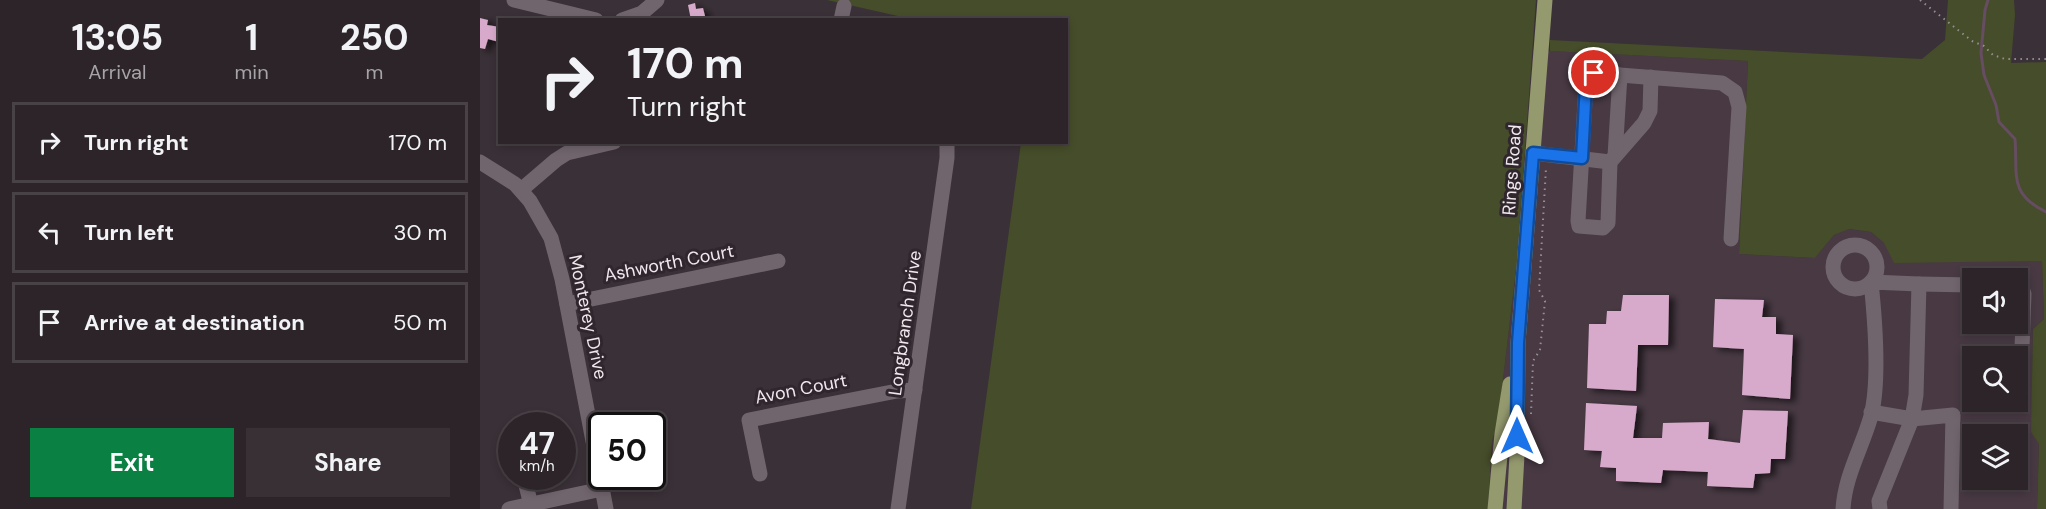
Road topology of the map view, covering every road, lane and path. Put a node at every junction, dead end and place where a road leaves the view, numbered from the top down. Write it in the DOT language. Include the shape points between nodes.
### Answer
graph roads {
  1 [pos="514,0"];
  2 [pos="1545,0"];
  3 [pos="1920,0"];
  4 [pos="654,4"];
  5 [pos="588,18"];
  6 [pos="628,18"];
  7 [pos="2046,59"];
  8 [pos="1620,75"];
  9 [pos="1651,77"];
  10 [pos="605,144"];
  11 [pos="946,144"];
  12 [pos="1540,154"];
  13 [pos="1582,158"];
  14 [pos="1612,159"];
  15 [pos="480,162"];
  16 [pos="521,190"];
  17 [pos="1731,239"];
  18 [pos="778,261"];
  19 [pos="1919,284"];
  20 [pos="1962,285"];
  21 [pos="567,304"];
  22 [pos="1518,343"];
  23 [pos="915,390"];
  24 [pos="588,412"];
  25 [pos="1871,412"];
  26 [pos="1530,419"];
  27 [pos="1912,419"];
  28 [pos="760,474"];
  29 [pos="527,490"];
  30 [pos="599,490"];
  31 [pos="603,490"];
  32 [pos="531,507"];
  33 [pos="509,509"];
  34 [pos="606,509"];
  35 [pos="898,509"];
  36 [pos="1495,509"];
  37 [pos="1514,509"];
  38 [pos="1843,509"];
  39 [pos="1880,509"];
  40 [pos="1951,509"];
  1 -- 5 [label="street"];
  2 -- 12 [label="main road, Rings Road"];
  3 -- 7 [label="path" via="1993,55 2005,59"];
  4 -- 6 [label="street"];
  8 -- 9 [label="street"];
  8 -- 13 [label="street" via="1594,73 1586,84"];
  8 -- 14 [label="street"];
  9 -- 14 [label="street" via="1650,111"];
  9 -- 17 [label="street" via="1722,83 1735,92 1739,107"];
  10 -- 16 [label="street" via="567,153"];
  11 -- 23 [label="street, Longbranch Drive"];
  12 -- 13 [label="street"];
  12 -- 22 [label="main road, Rings Road"];
  12 -- 26 [label="path" via="1539,290 1545,301 1540,350 1533,361"];
  13 -- 14 [label="street"];
  13 -- 14 [label="street" via="1578,221 1583,228 1603,228 1608,223"];
  15 -- 16 [label="street, Monterey Drive"];
  16 -- 21 [label="street, Monterey Drive" via="550,238"];
  18 -- 21 [label="street, Ashworth Court"];
  19 -- 20 [label="street"];
  19 -- 25 [label="street" via="1871,282 1875,323"];
  19 -- 27 [label="street"];
  21 -- 24 [label="street, Monterey Drive"];
  22 -- 36 [label="main road, Rings Road" via="1502,434"];
  22 -- 37 [label="main road, Rings Road"];
  23 -- 28 [label="street, Avon Court" via="749,420"];
  23 -- 35 [label="street, Longbranch Drive"];
  25 -- 27 [label="street"];
  25 -- 38 [label="street" via="1850,471"];
  27 -- 39 [label="street"];
  27 -- 40 [label="street" via="1953,415"];
  29 -- 32 [label="street"];
  30 -- 32 [label="street"];
  31 -- 34 [label="street, Monterey Drive"];
  32 -- 33 [label="street"];
}
